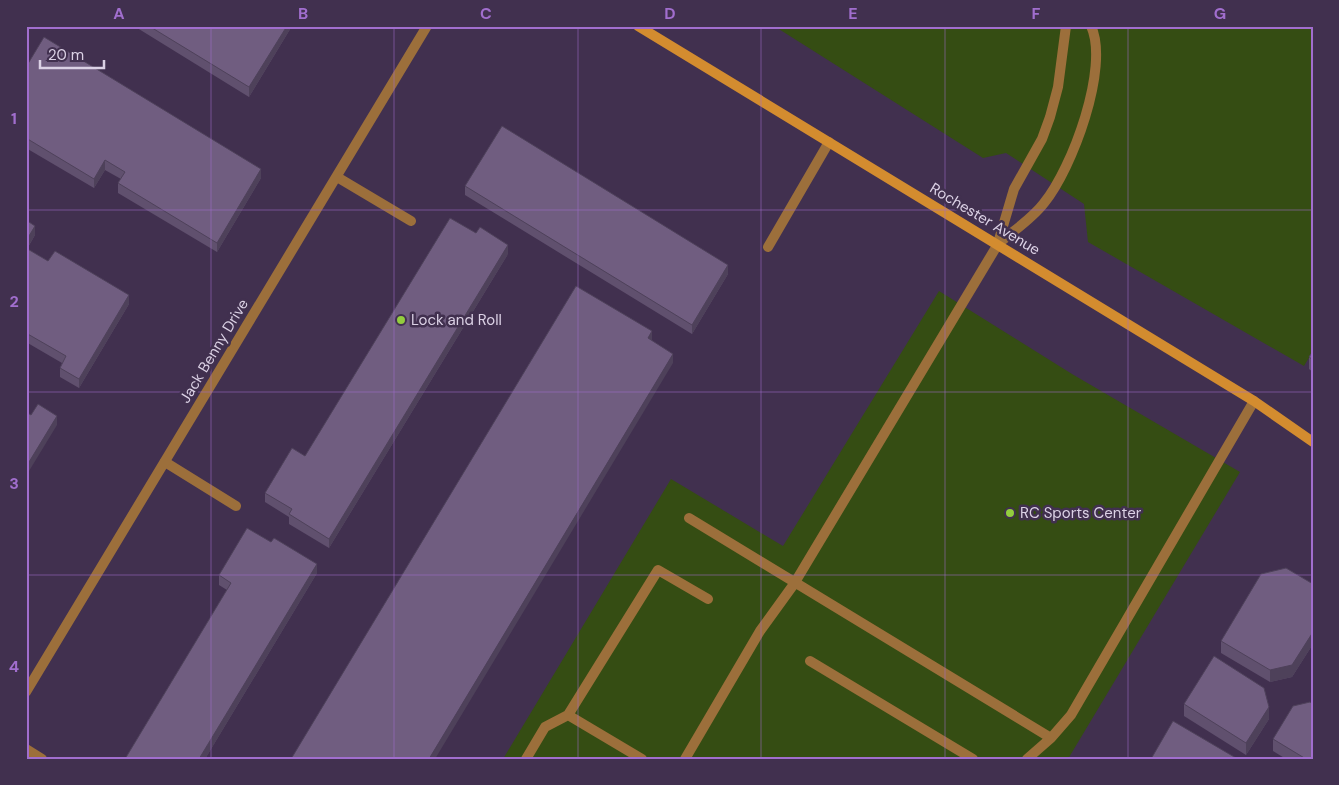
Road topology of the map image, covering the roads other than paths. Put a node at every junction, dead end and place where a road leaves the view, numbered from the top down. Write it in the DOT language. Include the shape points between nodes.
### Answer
graph roads {
  1 [pos="428,26"];
  2 [pos="638,26"];
  3 [pos="1066,26"];
  4 [pos="1091,26"];
  5 [pos="829,142"];
  6 [pos="337,177"];
  7 [pos="411,221"];
  8 [pos="998,244"];
  9 [pos="768,247"];
  10 [pos="1254,401"];
  11 [pos="1313,442"];
  12 [pos="165,462"];
  13 [pos="236,506"];
  14 [pos="689,518"];
  15 [pos="794,584"];
  16 [pos="708,599"];
  17 [pos="810,661"];
  18 [pos="26,692"];
  19 [pos="568,715"];
  20 [pos="1051,738"];
  21 [pos="26,749"];
  22 [pos="42,759"];
  23 [pos="526,759"];
  24 [pos="642,759"];
  25 [pos="685,759"];
  26 [pos="973,759"];
  27 [pos="1028,759"];
  1 -- 6 [label="street, Jack Benny Drive"];
  2 -- 5 [label="main road, Rochester Avenue"];
  3 -- 8 [label="street" via="1058,86 1050,117 1042,139 1014,189"];
  4 -- 8 [label="street" via="1097,38 1093,85 1077,143 1044,204"];
  5 -- 8 [label="main road, Rochester Avenue"];
  5 -- 9 [label="street"];
  6 -- 7 [label="street"];
  6 -- 12 [label="street, Jack Benny Drive"];
  8 -- 10 [label="main road, Rochester Avenue"];
  8 -- 15 [label="street"];
  10 -- 11 [label="main road, Rochester Avenue"];
  10 -- 20 [label="street" via="1071,715"];
  12 -- 13 [label="street"];
  12 -- 18 [label="street, Jack Benny Drive"];
  14 -- 15 [label="street"];
  15 -- 20 [label="street"];
  15 -- 25 [label="street" via="760,631"];
  16 -- 19 [label="street" via="658,570"];
  17 -- 26 [label="street"];
  19 -- 23 [label="street" via="545,727"];
  19 -- 24 [label="street"];
  20 -- 27 [label="street"];
  21 -- 22 [label="street"];
}
